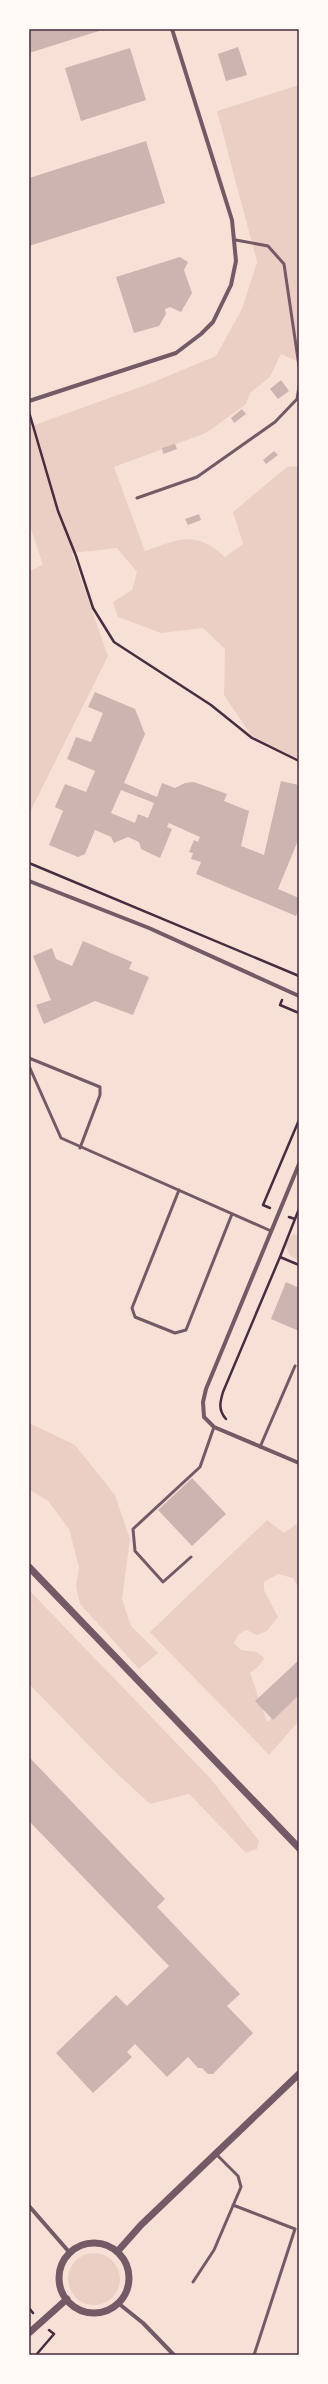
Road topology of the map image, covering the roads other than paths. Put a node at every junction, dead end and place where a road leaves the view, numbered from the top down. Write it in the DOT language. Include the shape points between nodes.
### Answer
graph roads {
  1 [pos="172,29"];
  2 [pos="236,240"];
  3 [pos="299,366"];
  4 [pos="299,387"];
  5 [pos="29,401"];
  6 [pos="137,498"];
  7 [pos="29,881"];
  8 [pos="299,996"];
  9 [pos="29,1058"];
  10 [pos="29,1066"];
  11 [pos="80,1148"];
  12 [pos="299,1164"];
  13 [pos="179,1190"];
  14 [pos="232,1214"];
  15 [pos="271,1231"];
  16 [pos="295,1366"];
  17 [pos="214,1427"];
  18 [pos="260,1447"];
  19 [pos="299,1463"];
  20 [pos="191,1557"];
  21 [pos="29,1567"];
  22 [pos="299,1848"];
  23 [pos="299,2074"];
  24 [pos="216,2154"];
  25 [pos="233,2205"];
  26 [pos="29,2206"];
  27 [pos="297,2228"];
  28 [pos="117,2252"];
  29 [pos="70,2253"];
  30 [pos="193,2282"];
  31 [pos="66,2300"];
  32 [pos="118,2303"];
  33 [pos="29,2333"];
  34 [pos="174,2355"];
  35 [pos="254,2355"];
  1 -- 2 [label="street"];
  2 -- 3 [label="lane" via="268,246 284,264"];
  2 -- 5 [label="street" via="236,261 231,285 221,308 213,322 189,345 161,360"];
  4 -- 6 [label="lane" via="297,398 275,422 198,477"];
  7 -- 8 [label="street" via="149,928"];
  9 -- 11 [label="lane" via="100,1087 100,1095"];
  10 -- 11 [label="lane" via="61,1138"];
  11 -- 13 [label="lane"];
  12 -- 15 [label="street"];
  13 -- 14 [label="lane"];
  13 -- 14 [label="lane" via="132,1308 135,1317 175,1333 186,1330"];
  14 -- 15 [label="lane"];
  15 -- 17 [label="street" via="206,1389 203,1402 204,1417"];
  16 -- 18 [label="lane"];
  17 -- 18 [label="street"];
  17 -- 20 [label="lane" via="200,1467 133,1529 135,1551 163,1582"];
  18 -- 19 [label="street"];
  21 -- 22 [label="street"];
  23 -- 24 [label="street"];
  24 -- 25 [label="lane" via="240,2180 241,2187"];
  24 -- 28 [label="street" via="141,2225"];
  25 -- 27 [label="lane"];
  25 -- 30 [label="lane" via="214,2250"];
  26 -- 29 [label="street"];
  27 -- 35 [label="lane"];
  28 -- 29 [label="street" via="102,2244 93,2243"];
  28 -- 32 [label="street" via="128,2268 129,2277 124,2296"];
  29 -- 31 [label="street" via="60,2277 60,2285"];
  31 -- 32 [label="street" via="87,2312 104,2311"];
  31 -- 33 [label="street"];
  32 -- 34 [label="street" via="143,2323"];
}
